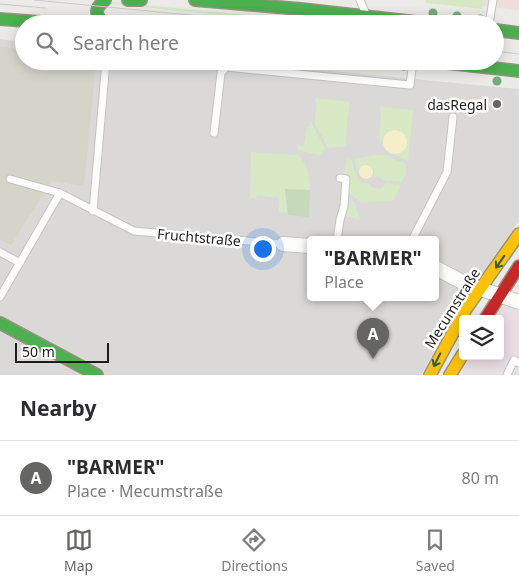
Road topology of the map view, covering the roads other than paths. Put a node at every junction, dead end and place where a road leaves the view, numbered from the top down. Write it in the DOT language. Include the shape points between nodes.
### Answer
graph roads {
  1 [pos="105,0"];
  2 [pos="128,0"];
  3 [pos="141,0"];
  4 [pos="195,0"];
  5 [pos="360,0"];
  6 [pos="492,0"];
  7 [pos="302,5"];
  8 [pos="97,15"];
  9 [pos="361,15"];
  10 [pos="367,15"];
  11 [pos="490,15"];
  12 [pos="0,19"];
  13 [pos="15,20"];
  14 [pos="504,31"];
  15 [pos="519,32"];
  16 [pos="504,69"];
  17 [pos="105,70"];
  18 [pos="223,70"];
  19 [pos="276,70"];
  20 [pos="412,70"];
  21 [pos="519,71"];
  22 [pos="453,117"];
  23 [pos="214,133"];
  24 [pos="340,178"];
  25 [pos="10,179"];
  26 [pos="60,193"];
  27 [pos="92,211"];
  28 [pos="519,234"];
  29 [pos="338,236"];
  30 [pos="414,236"];
  31 [pos="284,244"];
  32 [pos="307,246"];
  33 [pos="0,252"];
  34 [pos="20,263"];
  35 [pos="519,266"];
  36 [pos="439,269"];
  37 [pos="480,289"];
  38 [pos="0,296"];
  39 [pos="500,296"];
  40 [pos="519,302"];
  41 [pos="488,315"];
  42 [pos="0,323"];
  43 [pos="459,360"];
  44 [pos="519,362"];
  45 [pos="97,375"];
  46 [pos="430,375"];
  47 [pos="450,375"];
  48 [pos="507,375"];
  1 -- 8 [label="main road" via="98,6"];
  2 -- 3 [label="main road"];
  4 -- 7 [label="main road"];
  5 -- 10 [label="lane"];
  6 -- 11 [label="lane"];
  7 -- 9 [label="main road"];
  12 -- 13 [label="main road"];
  14 -- 15 [label="main road"];
  16 -- 21 [label="main road"];
  17 -- 27 [label="lane"];
  18 -- 23 [label="lane"];
  19 -- 20 [label="lane" via="410,86"];
  22 -- 30 [label="lane" via="447,172"];
  24 -- 29 [label="lane" via="346,179"];
  25 -- 26 [label="lane, Fruchtstraße"];
  26 -- 27 [label="lane, Fruchtstraße"];
  26 -- 34 [label="lane"];
  27 -- 31 [label="lane, Fruchtstraße" via="134,231"];
  28 -- 37 [label="main road, Mecumstraße, one-way"];
  31 -- 32 [label="street, Fruchtstraße"];
  33 -- 34 [label="lane"];
  34 -- 38 [label="lane"];
  35 -- 39 [label="main road"];
  36 -- 37 [label="street"];
  37 -- 39 [label="street"];
  37 -- 46 [label="main road, Mecumstraße, one-way"];
  39 -- 40 [label="street"];
  39 -- 41 [label="main road"];
  42 -- 45 [label="main road"];
  43 -- 47 [label="main road"];
  44 -- 48 [label="lane" via="514,360"];
}
